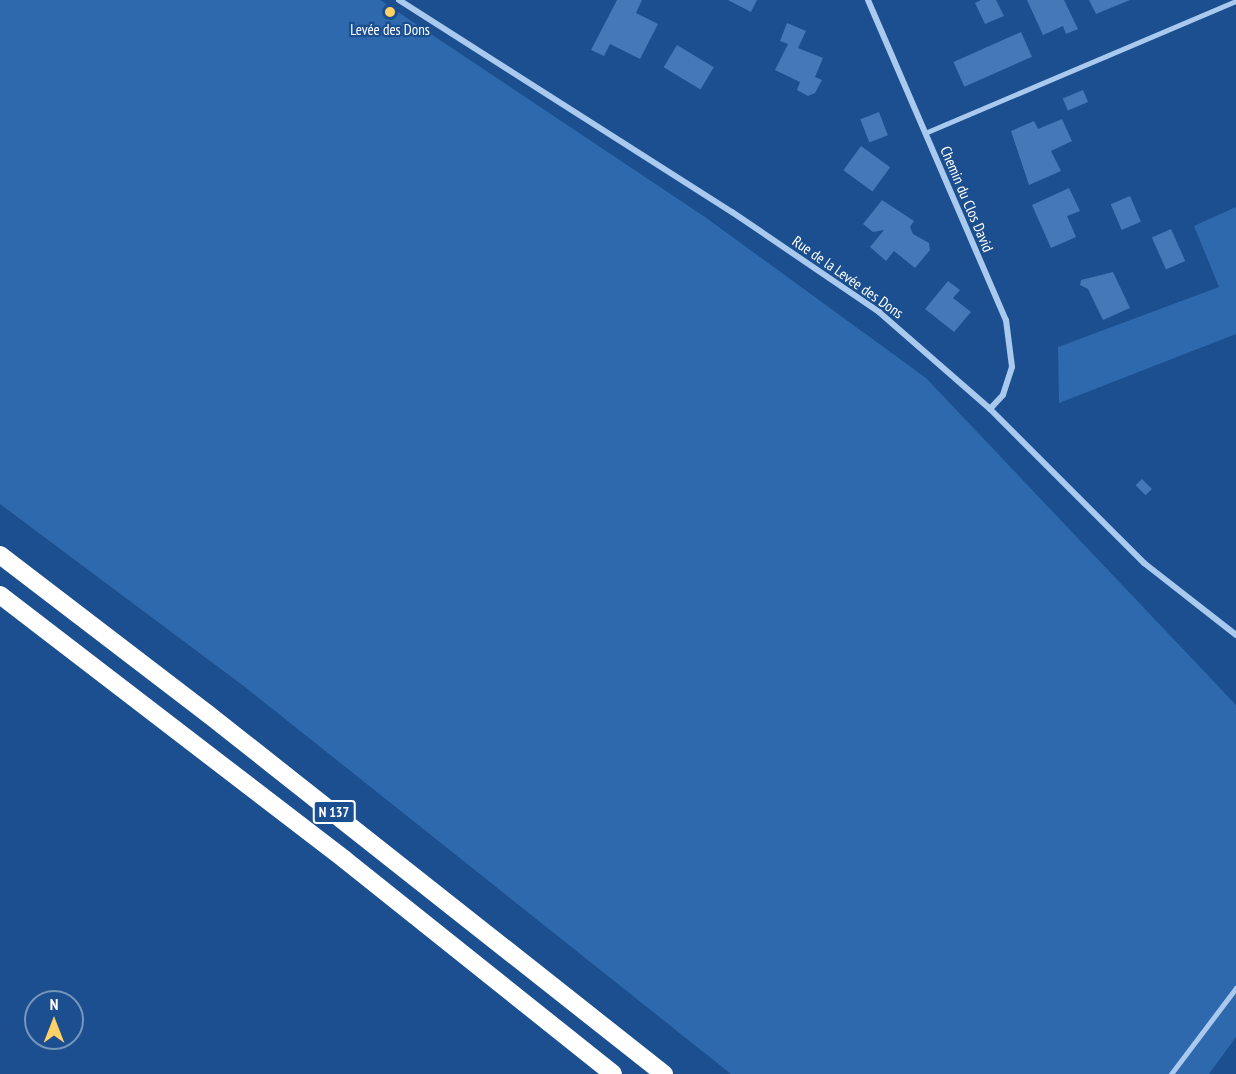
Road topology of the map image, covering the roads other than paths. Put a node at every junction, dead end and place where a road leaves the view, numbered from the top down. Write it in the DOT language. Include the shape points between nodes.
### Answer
graph roads {
  1 [pos="399,0"];
  2 [pos="868,0"];
  3 [pos="1236,1"];
  4 [pos="925,133"];
  5 [pos="990,409"];
  6 [pos="0,555"];
  7 [pos="0,595"];
  8 [pos="1236,635"];
  9 [pos="1236,988"];
  10 [pos="613,1074"];
  11 [pos="664,1074"];
  12 [pos="1171,1074"];
  1 -- 5 [label="street, Rue de la Levée des Dons" via="839,282 898,327"];
  2 -- 4 [label="street, Chemin du Clos David"];
  3 -- 4 [label="lane"];
  4 -- 5 [label="street, Chemin du Clos David" via="1009,332 1013,357 1009,376 1003,395"];
  5 -- 8 [label="street, Rue de la Levée des Dons" via="1144,563"];
  6 -- 11 [label="highway, N 137" via="227,728"];
  7 -- 10 [label="highway, N 137" via="336,853"];
  9 -- 12 [label="lane"];
}
